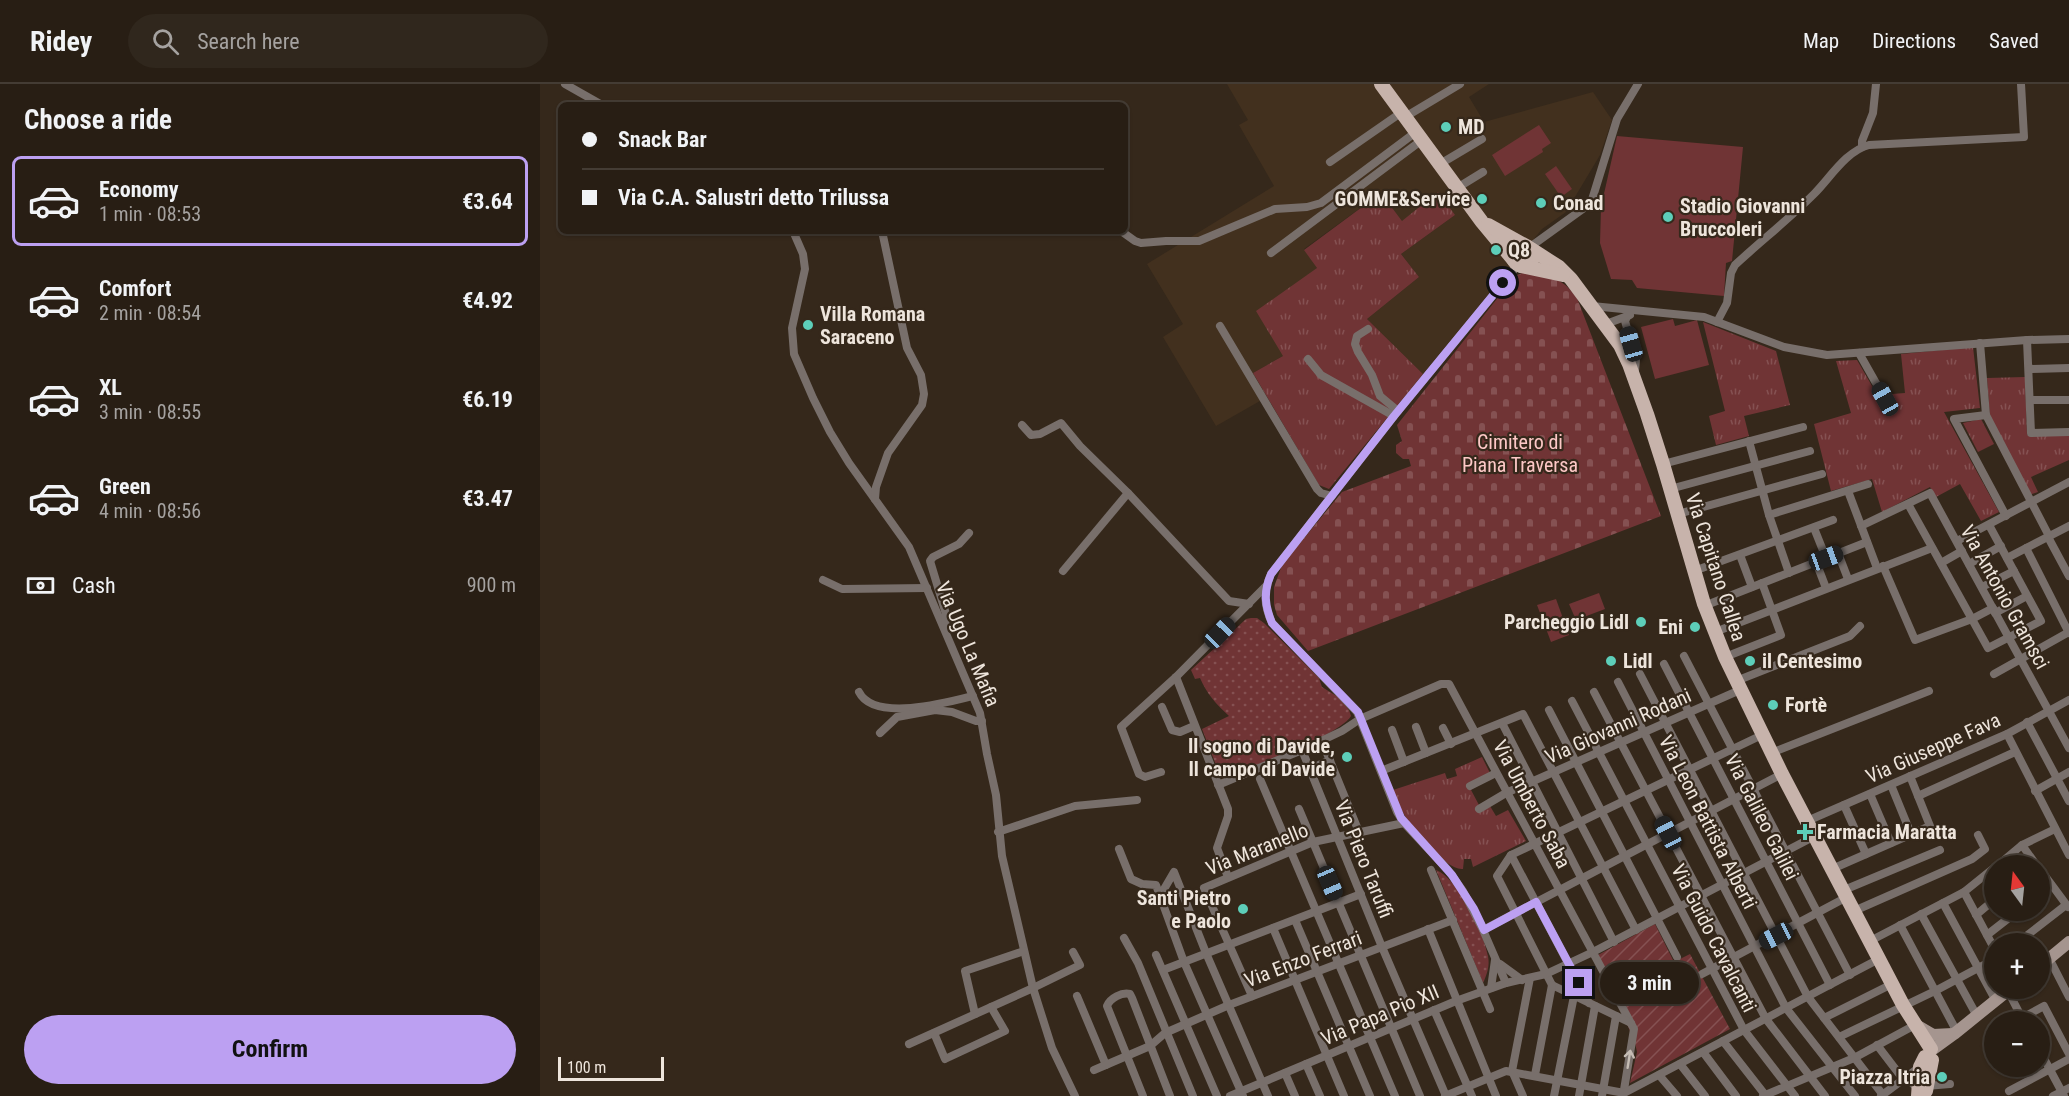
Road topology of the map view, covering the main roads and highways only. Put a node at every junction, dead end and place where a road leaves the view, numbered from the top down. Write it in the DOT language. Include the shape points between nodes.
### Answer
graph roads {
  1 [pos="1381,84"];
  2 [pos="1482,222"];
  3 [pos="1530,248"];
  4 [pos="1518,264"];
  5 [pos="1571,279"];
  6 [pos="2069,942"];
  7 [pos="2050,958"];
  8 [pos="1999,999"];
  9 [pos="1915,1025"];
  10 [pos="1956,1033"];
  11 [pos="1929,1056"];
  12 [pos="1922,1092"];
  1 -- 2 [label="main road"];
  2 -- 3 [label="main road, Via Capitano Callea"];
  2 -- 4 [label="main road"];
  3 -- 4 [label="main road" via="1519,246 1514,250"];
  3 -- 5 [label="main road, Via Capitano Callea"];
  4 -- 5 [label="main road"];
  5 -- 9 [label="main road, Via Capitano Callea" via="1620,345 1635,381 1664,464 1704,606 1738,686"];
  6 -- 7 [label="main road"];
  8 -- 10 [label="main road"];
  9 -- 10 [label="main road" via="1933,1035"];
  9 -- 11 [label="main road, Via Capitano Callea"];
  10 -- 11 [label="main road"];
  11 -- 12 [label="main road"];
}
